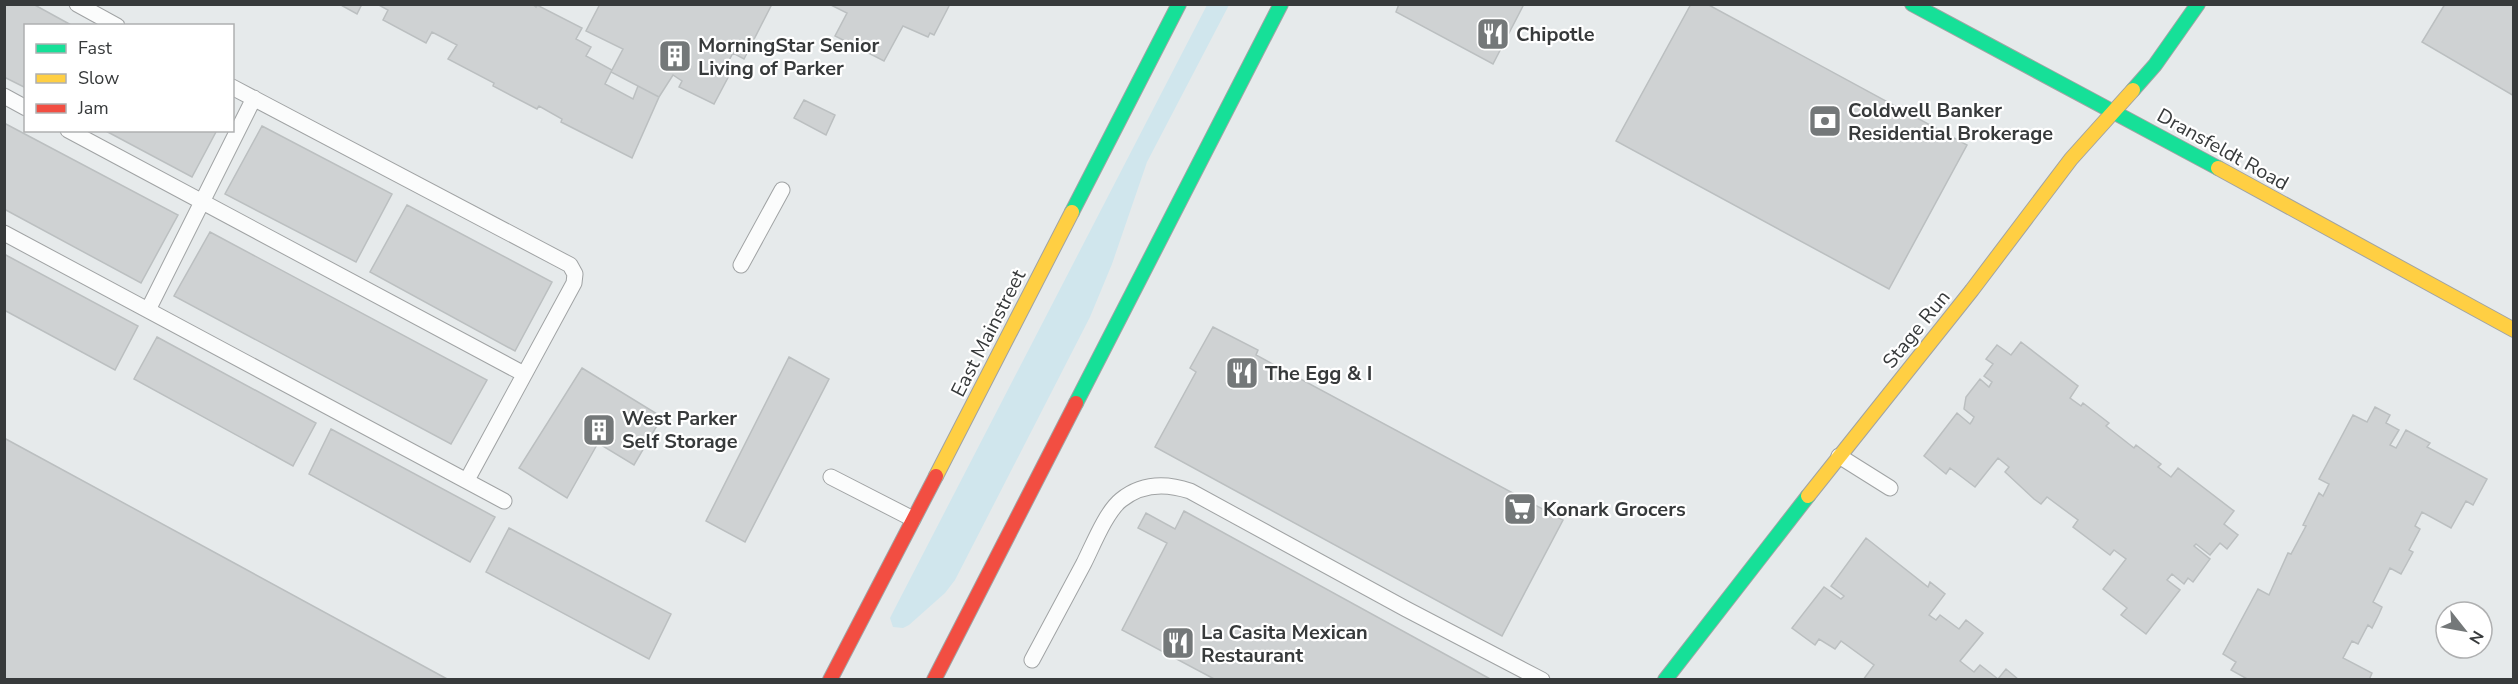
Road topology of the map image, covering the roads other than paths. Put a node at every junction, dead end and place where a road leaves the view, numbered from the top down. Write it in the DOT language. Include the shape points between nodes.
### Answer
graph roads {
  1 [pos="77,4"];
  2 [pos="1179,4"];
  3 [pos="1281,4"];
  4 [pos="1912,4"];
  5 [pos="2198,4"];
  6 [pos="113,24"];
  7 [pos="234,88"];
  8 [pos="4,96"];
  9 [pos="254,98"];
  10 [pos="24,107"];
  11 [pos="2115,112"];
  12 [pos="72,132"];
  13 [pos="782,190"];
  14 [pos="201,203"];
  15 [pos="4,233"];
  16 [pos="741,265"];
  17 [pos="148,310"];
  18 [pos="2514,330"];
  19 [pos="524,374"];
  20 [pos="1839,456"];
  21 [pos="831,477"];
  22 [pos="467,480"];
  23 [pos="1890,488"];
  24 [pos="504,501"];
  25 [pos="913,519"];
  26 [pos="1032,660"];
  27 [pos="830,680"];
  28 [pos="934,680"];
  29 [pos="1542,680"];
  30 [pos="1665,680"];
  1 -- 6 [label="lane"];
  2 -- 25 [label="street, East Mainstreet"];
  3 -- 28 [label="street"];
  4 -- 11 [label="street, Dransfeldt Road"];
  5 -- 11 [label="street, Stage Run" via="2156,65"];
  7 -- 9 [label="lane"];
  8 -- 10 [label="lane"];
  9 -- 14 [label="lane"];
  9 -- 19 [label="lane" via="570,265 574,283"];
  11 -- 18 [label="street, Dransfeldt Road"];
  11 -- 20 [label="street, Stage Run" via="2071,159"];
  12 -- 14 [label="lane"];
  13 -- 16 [label="lane"];
  14 -- 17 [label="lane"];
  14 -- 19 [label="lane"];
  15 -- 17 [label="lane"];
  17 -- 22 [label="lane"];
  19 -- 22 [label="lane"];
  20 -- 23 [label="lane"];
  20 -- 30 [label="street, Stage Run"];
  21 -- 25 [label="lane"];
  22 -- 24 [label="lane"];
  25 -- 27 [label="street, East Mainstreet"];
  26 -- 29 [label="lane" via="1115,507 1143,488 1159,485 1190,491"];
}
